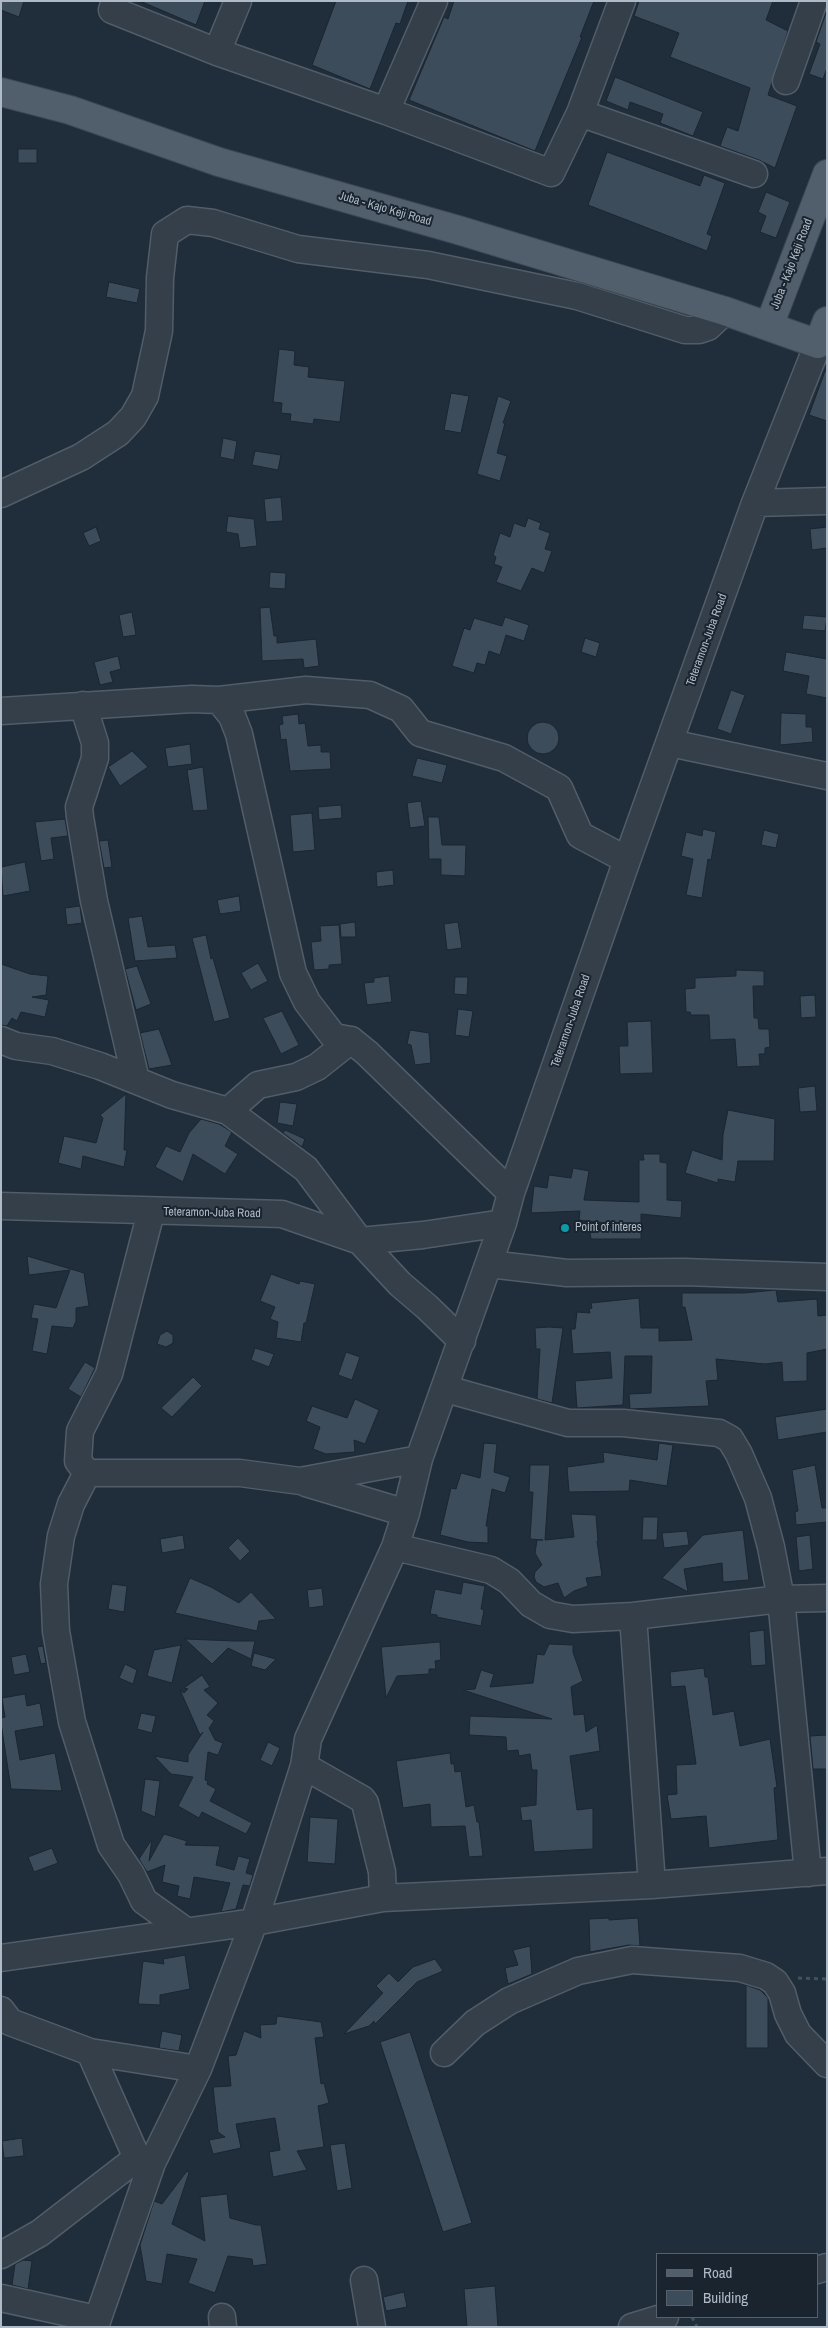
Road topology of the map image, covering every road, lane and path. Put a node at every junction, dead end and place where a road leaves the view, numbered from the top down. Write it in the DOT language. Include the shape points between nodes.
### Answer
graph roads {
  1 [pos="115,1"];
  2 [pos="238,1"];
  3 [pos="434,1"];
  4 [pos="622,1"];
  5 [pos="814,1"];
  6 [pos="217,52"];
  7 [pos="786,81"];
  8 [pos="1,92"];
  9 [pos="386,111"];
  10 [pos="580,113"];
  11 [pos="754,174"];
  12 [pos="827,174"];
  13 [pos="725,312"];
  14 [pos="769,326"];
  15 [pos="823,333"];
  16 [pos="1,494"];
  17 [pos="827,501"];
  18 [pos="755,503"];
  19 [pos="219,700"];
  20 [pos="83,705"];
  21 [pos="1,711"];
  22 [pos="670,743"];
  23 [pos="827,776"];
  24 [pos="627,860"];
  25 [pos="1,1040"];
  26 [pos="351,1040"];
  27 [pos="136,1080"];
  28 [pos="228,1111"];
  29 [pos="511,1193"];
  30 [pos="1,1206"];
  31 [pos="151,1212"];
  32 [pos="503,1224"];
  33 [pos="360,1241"];
  34 [pos="489,1264"];
  35 [pos="827,1277"];
  36 [pos="462,1342"];
  37 [pos="446,1389"];
  38 [pos="419,1459"];
  39 [pos="87,1473"];
  40 [pos="300,1481"];
  41 [pos="406,1513"];
  42 [pos="395,1547"];
  43 [pos="827,1598"];
  44 [pos="781,1599"];
  45 [pos="633,1616"];
  46 [pos="304,1766"];
  47 [pos="817,1872"];
  48 [pos="652,1885"];
  49 [pos="383,1898"];
  50 [pos="254,1922"];
  51 [pos="186,1931"];
  52 [pos="1,1958"];
  53 [pos="827,1979"];
  54 [pos="776,1982"];
  55 [pos="4,2017"];
  56 [pos="90,2052"];
  57 [pos="444,2052"];
  58 [pos="827,2064"];
  59 [pos="198,2069"];
  60 [pos="144,2160"];
  61 [pos="1,2255"];
  62 [pos="364,2280"];
  63 [pos="1,2298"];
  64 [pos="662,2318"];
  65 [pos="96,2323"];
  66 [pos="372,2327"];
  67 [pos="632,2327"];
  1 -- 6 [label="street" via="112,10"];
  2 -- 6 [label="street"];
  3 -- 9 [label="street"];
  4 -- 10 [label="street"];
  5 -- 7 [label="street"];
  6 -- 9 [label="street"];
  8 -- 13 [label="main road, Juba - Kajo Keji Road" via="70,110 219,162 458,230"];
  9 -- 10 [label="street" via="551,173"];
  10 -- 11 [label="street"];
  12 -- 14 [label="main road, Juba - Kajo Keji Road"];
  13 -- 14 [label="main road, Juba - Kajo Keji Road"];
  13 -- 16 [label="street" via="708,327 685,330 577,296 428,265 298,250 213,223 187,220 165,234 159,331 145,396 133,417 118,433 81,456"];
  14 -- 15 [label="main road, Juba - Kajo Keji Road"];
  15 -- 18 [label="street, Teteramon-Juba Road"];
  17 -- 18 [label="street"];
  18 -- 22 [label="street, Teteramon-Juba Road"];
  19 -- 20 [label="street"];
  19 -- 24 [label="street" via="306,690 370,695 401,709 420,733 504,758 559,788 580,835"];
  19 -- 26 [label="street" via="232,716 239,734 293,973 307,1002 334,1037"];
  20 -- 21 [label="street"];
  20 -- 27 [label="street" via="95,743 95,758 79,807 80,817 94,900"];
  22 -- 23 [label="street"];
  22 -- 24 [label="street, Teteramon-Juba Road"];
  24 -- 29 [label="street, Teteramon-Juba Road"];
  25 -- 27 [label="street" via="16,1046 52,1051"];
  26 -- 28 [label="street" via="317,1067 296,1077 258,1085"];
  26 -- 29 [label="street"];
  27 -- 28 [label="street" via="172,1095"];
  28 -- 33 [label="street" via="256,1135 306,1169"];
  29 -- 32 [label="street, Teteramon-Juba Road"];
  30 -- 31 [label="street, Teteramon-Juba Road"];
  31 -- 33 [label="street, Teteramon-Juba Road" via="282,1214"];
  31 -- 39 [label="street" via="109,1374 80,1431 78,1461"];
  32 -- 33 [label="street, Teteramon-Juba Road"];
  32 -- 34 [label="street"];
  33 -- 36 [label="street"];
  34 -- 35 [label="street" via="567,1274 684,1272"];
  34 -- 36 [label="street"];
  36 -- 37 [label="street"];
  37 -- 38 [label="street"];
  37 -- 44 [label="street" via="568,1423 623,1423 720,1433 730,1439 758,1498"];
  38 -- 40 [label="street"];
  38 -- 41 [label="street"];
  39 -- 40 [label="street" via="240,1473"];
  39 -- 51 [label="street" via="71,1504 61,1536 54,1584 56,1632 72,1722 111,1845 131,1874 144,1901"];
  40 -- 41 [label="street"];
  41 -- 42 [label="street"];
  42 -- 45 [label="street" via="491,1570 550,1616 574,1619"];
  42 -- 46 [label="street" via="308,1739"];
  43 -- 44 [label="street"];
  44 -- 45 [label="street"];
  44 -- 47 [label="street"];
  45 -- 48 [label="street"];
  46 -- 49 [label="street" via="366,1802 382,1872"];
  46 -- 50 [label="street"];
  47 -- 48 [label="street"];
  48 -- 49 [label="street"];
  49 -- 50 [label="street"];
  50 -- 51 [label="street"];
  50 -- 59 [label="street"];
  51 -- 52 [label="street"];
  53 -- 54 [label="path" via="800,1978"];
  54 -- 57 [label="street" via="740,1968 661,1961 632,1960 578,1971 509,2001 475,2022"];
  54 -- 58 [label="street" via="798,2034"];
  55 -- 56 [label="street"];
  56 -- 59 [label="street"];
  56 -- 60 [label="street"];
  59 -- 60 [label="street"];
  60 -- 61 [label="street" via="40,2233"];
  60 -- 65 [label="street"];
  62 -- 66 [label="street"];
  63 -- 65 [label="street"];
  64 -- 67 [label="street"];
}
